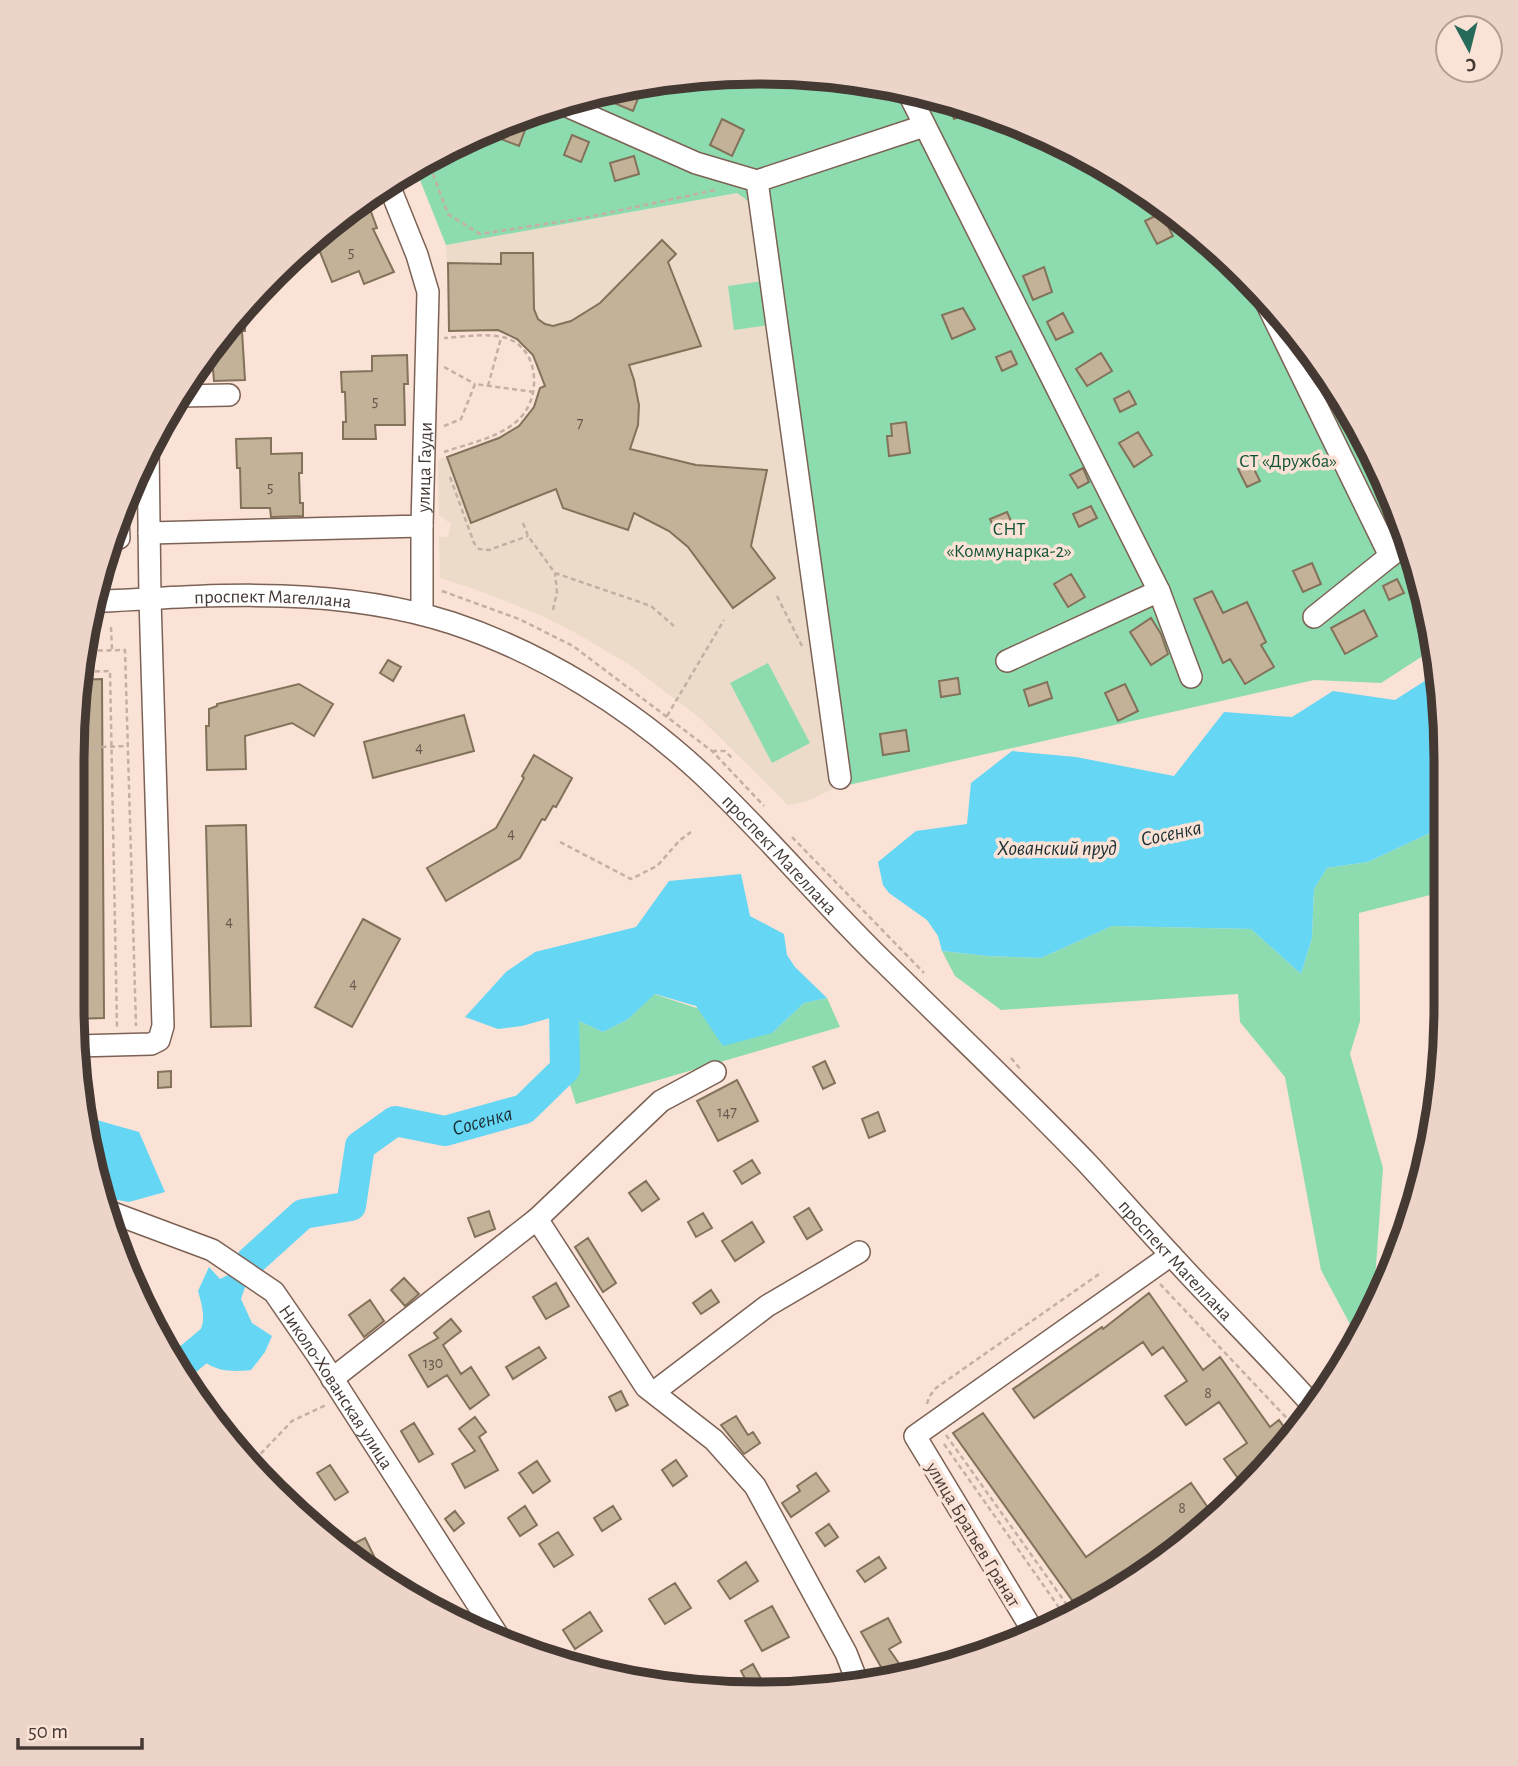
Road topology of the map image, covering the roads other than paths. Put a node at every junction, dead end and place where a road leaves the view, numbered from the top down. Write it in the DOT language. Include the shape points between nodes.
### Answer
graph roads {
  1 [pos="913,102"];
  2 [pos="575,110"];
  3 [pos="924,126"];
  4 [pos="757,181"];
  5 [pos="392,193"];
  6 [pos="1279,330"];
  7 [pos="229,395"];
  8 [pos="190,396"];
  9 [pos="148,472"];
  10 [pos="422,526"];
  11 [pos="149,533"];
  12 [pos="1400,548"];
  13 [pos="1390,556"];
  14 [pos="1159,591"];
  15 [pos="150,598"];
  16 [pos="103,601"];
  17 [pos="422,614"];
  18 [pos="1314,617"];
  19 [pos="1007,662"];
  20 [pos="1191,677"];
  21 [pos="840,778"];
  22 [pos="85,1046"];
  23 [pos="715,1072"];
  24 [pos="117,1215"];
  25 [pos="537,1219"];
  26 [pos="859,1252"];
  27 [pos="1171,1255"];
  28 [pos="335,1389"];
  29 [pos="654,1392"];
  30 [pos="1307,1400"];
  31 [pos="1030,1625"];
  32 [pos="492,1627"];
  33 [pos="855,1675"];
  1 -- 3 [label="street"];
  2 -- 4 [label="street" via="696,163"];
  3 -- 4 [label="street"];
  3 -- 14 [label="street"];
  4 -- 21 [label="street"];
  5 -- 10 [label="street, улица Гауди" via="428,292"];
  6 -- 13 [label="street"];
  7 -- 8 [label="street"];
  9 -- 11 [label="street"];
  10 -- 11 [label="street, улица Гауди"];
  10 -- 17 [label="street"];
  11 -- 15 [label="street"];
  12 -- 13 [label="street"];
  13 -- 18 [label="street"];
  14 -- 19 [label="street"];
  14 -- 20 [label="street"];
  15 -- 16 [label="street, проспект Магеллана"];
  15 -- 17 [label="street, проспект Магеллана" via="299,596"];
  15 -- 22 [label="street" via="163,1026 159,1040 151,1044"];
  17 -- 27 [label="street, проспект Магеллана" via="529,655 607,700 673,748 1087,1163"];
  23 -- 25 [label="street" via="661,1101"];
  24 -- 28 [label="street, Николо-Хованская улица" via="212,1250 274,1293"];
  25 -- 28 [label="street"];
  25 -- 29 [label="street" via="646,1387"];
  26 -- 29 [label="street" via="768,1306"];
  27 -- 30 [label="street, проспект Магеллана"];
  27 -- 31 [label="street, улица Братьев Гранат" via="928,1427"];
  28 -- 32 [label="street, Николо-Хованская улица"];
  29 -- 33 [label="street" via="714,1440 755,1486"];
}
